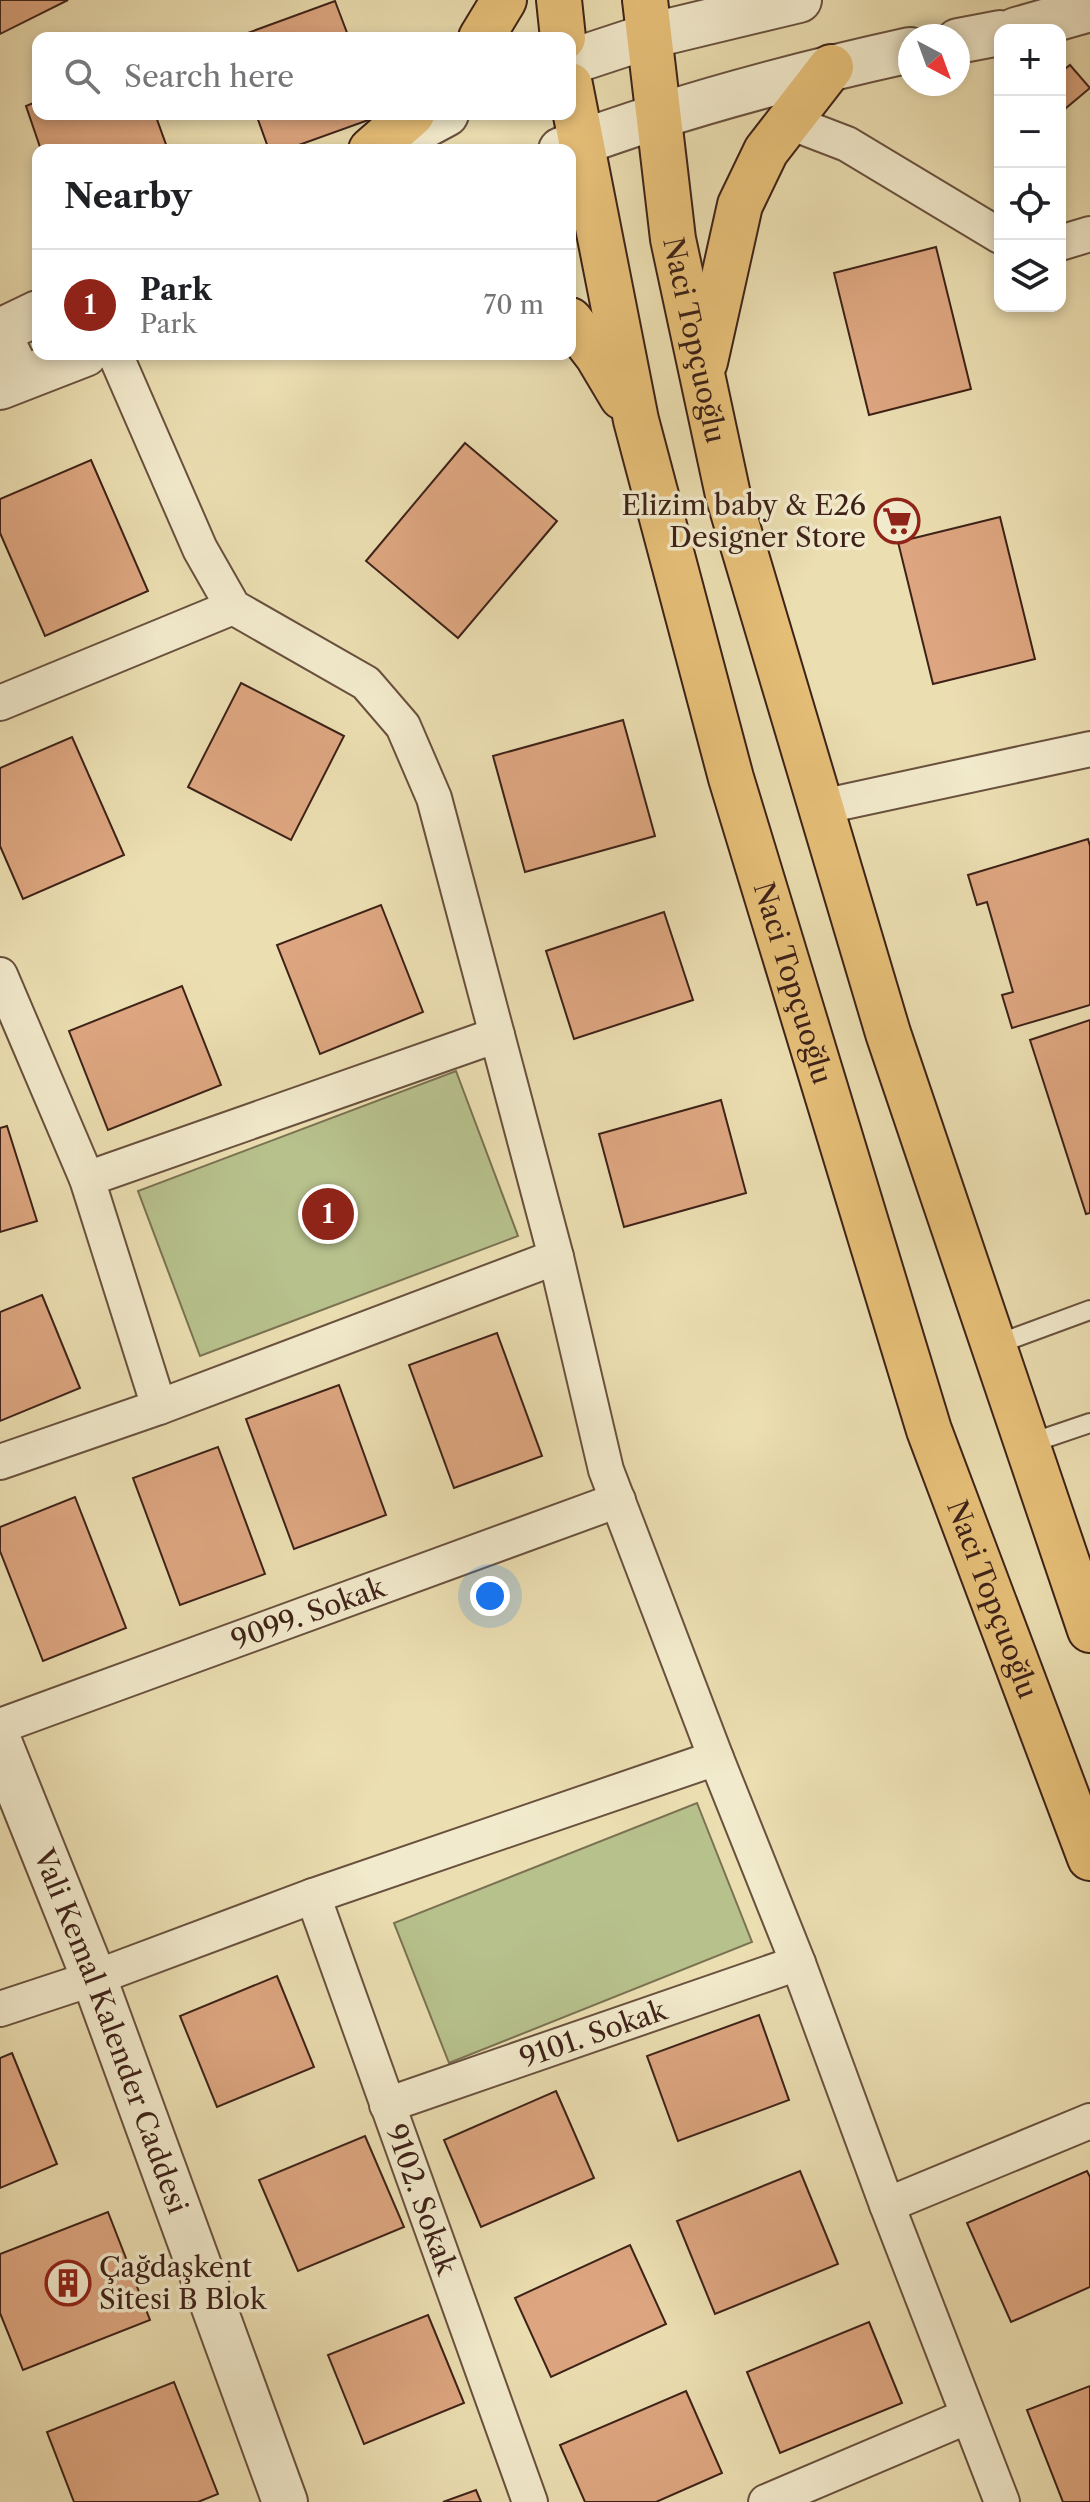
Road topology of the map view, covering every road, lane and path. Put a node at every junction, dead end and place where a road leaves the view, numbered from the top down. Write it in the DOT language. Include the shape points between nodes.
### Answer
graph roads {
  1 [pos="504,0"];
  2 [pos="559,0"];
  3 [pos="799,0"];
  4 [pos="1090,9"];
  5 [pos="647,18"];
  6 [pos="1037,24"];
  7 [pos="485,32"];
  8 [pos="562,32"];
  9 [pos="994,34"];
  10 [pos="970,39"];
  11 [pos="898,53"];
  12 [pos="576,59"];
  13 [pos="831,67"];
  14 [pos="660,118"];
  15 [pos="405,120"];
  16 [pos="435,120"];
  17 [pos="571,120"];
  18 [pos="787,121"];
  19 [pos="378,144"];
  20 [pos="389,144"];
  21 [pos="572,144"];
  22 [pos="576,145"];
  23 [pos="576,163"];
  24 [pos="994,232"];
  25 [pos="1090,234"];
  26 [pos="1066,241"];
  27 [pos="32,316"];
  28 [pos="576,328"];
  29 [pos="0,331"];
  30 [pos="0,337"];
  31 [pos="69,360"];
  32 [pos="118,360"];
  33 [pos="702,376"];
  34 [pos="10,382"];
  35 [pos="636,420"];
  36 [pos="233,607"];
  37 [pos="0,703"];
  38 [pos="1090,749"];
  39 [pos="821,807"];
  40 [pos="0,975"];
  41 [pos="497,1035"];
  42 [pos="87,1179"];
  43 [pos="556,1257"];
  44 [pos="1090,1310"];
  45 [pos="995,1345"];
  46 [pos="159,1407"];
  47 [pos="1090,1423"];
  48 [pos="1028,1444"];
  49 [pos="0,1462"];
  50 [pos="618,1500"];
  51 [pos="1090,1630"];
  52 [pos="0,1726"];
  53 [pos="0,1744"];
  54 [pos="716,1758"];
  55 [pos="1090,1858"];
  56 [pos="313,1896"];
  57 [pos="798,1963"];
  58 [pos="94,1978"];
  59 [pos="0,2009"];
  60 [pos="387,2105"];
  61 [pos="1090,2121"];
  62 [pos="887,2205"];
  63 [pos="968,2416"];
  64 [pos="285,2502"];
  65 [pos="530,2502"];
  66 [pos="766,2502"];
  67 [pos="1002,2502"];
  1 -- 7 [label="main road"];
  2 -- 8 [label="main road"];
  3 -- 5 [label="street"];
  4 -- 6 [label="street"];
  5 -- 12 [label="street"];
  5 -- 14 [label="main road, Naci Topçuoğlu"];
  9 -- 10 [label="street"];
  11 -- 13 [label="street"];
  13 -- 14 [label="street"];
  13 -- 18 [label="main road"];
  14 -- 22 [label="street"];
  14 -- 33 [label="main road, Naci Topçuoğlu" via="673,239"];
  15 -- 19 [label="main road"];
  16 -- 20 [label="street"];
  17 -- 21 [label="main road, Naci Topçuoğlu"];
  18 -- 24 [label="street" via="847,144"];
  18 -- 33 [label="main road" via="740,205"];
  23 -- 35 [label="main road, Naci Topçuoğlu"];
  25 -- 26 [label="street"];
  27 -- 29 [label="street"];
  28 -- 35 [label="main road"];
  30 -- 34 [label="street"];
  31 -- 34 [label="street"];
  32 -- 36 [label="street" via="200,549"];
  33 -- 39 [label="main road, Naci Topçuoğlu" via="728,495"];
  35 -- 55 [label="main road, Naci Topçuoğlu" via="731,778 929,1430"];
  36 -- 37 [label="street"];
  36 -- 41 [label="street" via="366,683 403,726 434,798"];
  38 -- 39 [label="street"];
  39 -- 45 [label="main road, Naci Topçuoğlu" via="888,1033"];
  40 -- 42 [label="street"];
  41 -- 42 [label="street"];
  41 -- 43 [label="street"];
  42 -- 46 [label="street"];
  43 -- 46 [label="street"];
  43 -- 50 [label="street" via="606,1470"];
  44 -- 45 [label="lane"];
  45 -- 48 [label="main road, Naci Topçuoğlu"];
  46 -- 49 [label="street"];
  47 -- 48 [label="lane"];
  48 -- 51 [label="main road, Naci Topçuoğlu"];
  50 -- 52 [label="street, 9099. Sokak"];
  50 -- 54 [label="street"];
  53 -- 58 [label="street, Vali Kemal Kalender Caddesi"];
  54 -- 56 [label="street"];
  54 -- 57 [label="street"];
  56 -- 58 [label="street"];
  56 -- 60 [label="street, 9102. Sokak"];
  57 -- 60 [label="street, 9101. Sokak"];
  57 -- 62 [label="street"];
  58 -- 59 [label="street"];
  58 -- 64 [label="street, Vali Kemal Kalender Caddesi"];
  60 -- 65 [label="street, 9102. Sokak"];
  61 -- 62 [label="street"];
  62 -- 63 [label="street"];
  63 -- 66 [label="street"];
  63 -- 67 [label="street"];
}
